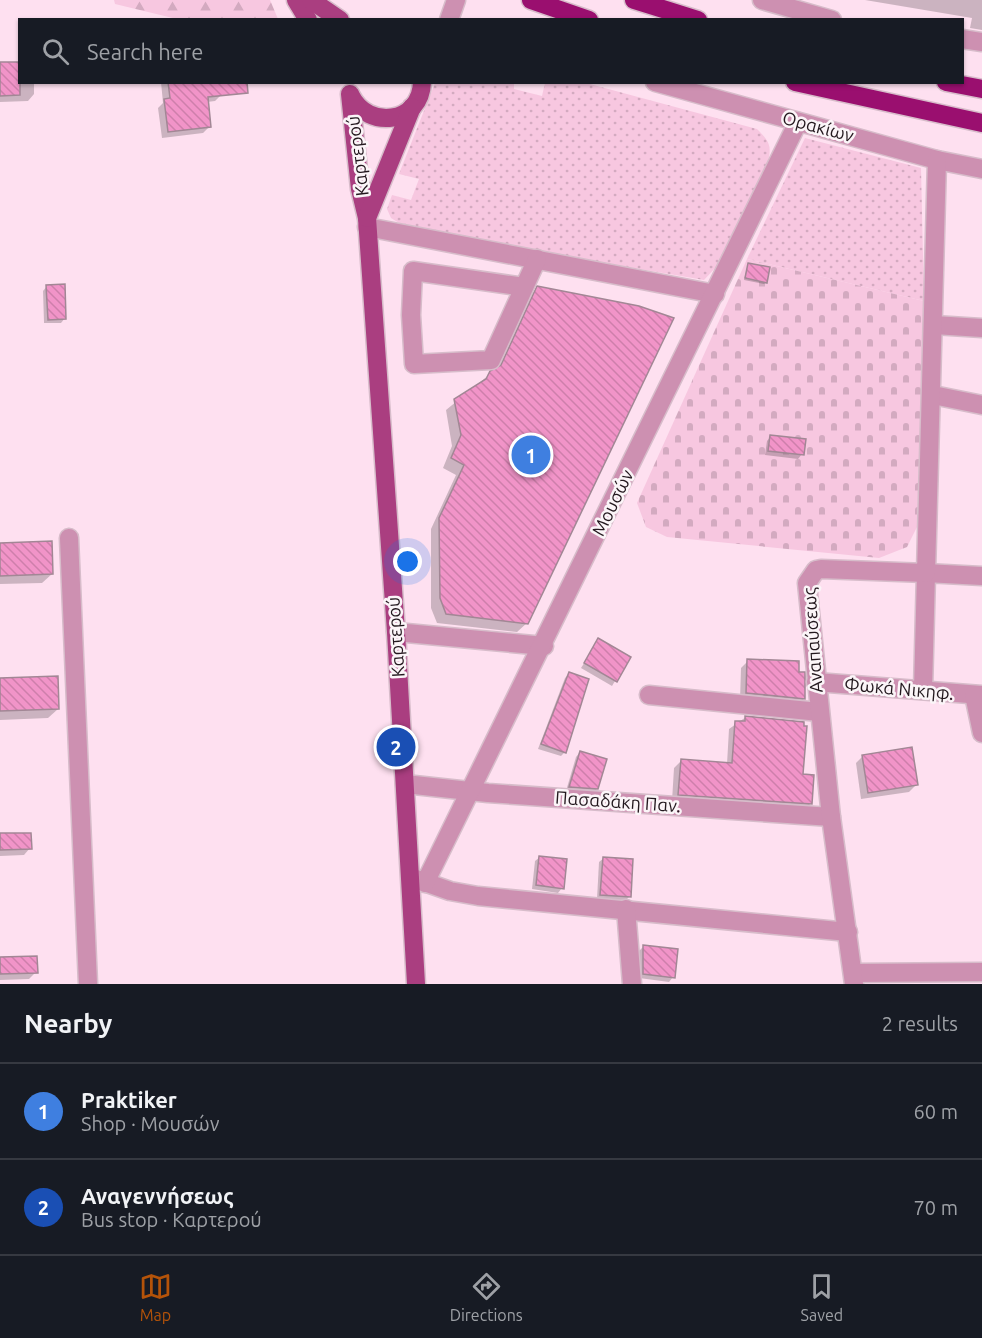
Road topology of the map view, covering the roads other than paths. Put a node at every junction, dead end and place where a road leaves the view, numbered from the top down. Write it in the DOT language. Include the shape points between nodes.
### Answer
graph roads {
  1 [pos="296,0"];
  2 [pos="311,0"];
  3 [pos="531,0"];
  4 [pos="634,0"];
  5 [pos="762,0"];
  6 [pos="307,18"];
  7 [pos="337,18"];
  8 [pos="583,18"];
  9 [pos="692,18"];
  10 [pos="825,18"];
  11 [pos="964,39"];
  12 [pos="982,42"];
  13 [pos="422,84"];
  14 [pos="662,84"];
  15 [pos="804,84"];
  16 [pos="956,84"];
  17 [pos="349,86"];
  18 [pos="982,89"];
  19 [pos="412,107"];
  20 [pos="798,122"];
  21 [pos="982,123"];
  22 [pos="937,160"];
  23 [pos="982,169"];
  24 [pos="367,223"];
  25 [pos="537,259"];
  26 [pos="524,287"];
  27 [pos="714,294"];
  28 [pos="934,325"];
  29 [pos="982,328"];
  30 [pos="933,395"];
  31 [pos="982,405"];
  32 [pos="69,538"];
  33 [pos="926,573"];
  34 [pos="982,576"];
  35 [pos="396,632"];
  36 [pos="544,646"];
  37 [pos="816,682"];
  38 [pos="923,690"];
  39 [pos="649,695"];
  40 [pos="978,695"];
  41 [pos="819,712"];
  42 [pos="982,733"];
  43 [pos="405,784"];
  44 [pos="472,791"];
  45 [pos="831,817"];
  46 [pos="417,880"];
  47 [pos="626,909"];
  48 [pos="848,932"];
  49 [pos="982,972"];
  50 [pos="854,979"];
  51 [pos="88,984"];
  52 [pos="416,984"];
  53 [pos="632,984"];
  1 -- 6 [label="main road"];
  2 -- 7 [label="main road"];
  3 -- 8 [label="highway"];
  4 -- 9 [label="highway"];
  5 -- 10 [label="street"];
  11 -- 12 [label="street"];
  13 -- 19 [label="main road, Καρτερού"];
  14 -- 20 [label="street, Ορακίων"];
  15 -- 21 [label="highway"];
  16 -- 18 [label="highway"];
  17 -- 19 [label="main road" via="361,110 378,118 396,118"];
  17 -- 24 [label="main road, Καρτερού"];
  19 -- 24 [label="main road, Καρτερού"];
  20 -- 22 [label="street, Ορακίων"];
  20 -- 27 [label="street, Μουσών"];
  22 -- 23 [label="street, Ορακίων"];
  22 -- 28 [label="street"];
  24 -- 25 [label="street"];
  24 -- 35 [label="main road, Καρτερού"];
  25 -- 26 [label="street"];
  25 -- 27 [label="street"];
  26 -- 26 [label="street" via="412,271 414,364 491,360"];
  27 -- 36 [label="street, Μουσών"];
  28 -- 29 [label="street"];
  28 -- 30 [label="street"];
  30 -- 31 [label="street"];
  30 -- 33 [label="street"];
  32 -- 51 [label="street"];
  33 -- 34 [label="street"];
  33 -- 37 [label="street, Αναπαύσεως" via="816,570 807,583"];
  33 -- 38 [label="street"];
  35 -- 36 [label="street"];
  35 -- 43 [label="main road, Καρτερού"];
  36 -- 44 [label="street, Μουσών"];
  37 -- 38 [label="street, Φωκά Νικηφ."];
  37 -- 41 [label="street, Αναπαύσεως"];
  38 -- 40 [label="street, Φωκά Νικηφ."];
  39 -- 41 [label="street"];
  40 -- 42 [label="street"];
  41 -- 45 [label="street, Αναπαύσεως"];
  43 -- 44 [label="street, Πασαδάκη Παν."];
  43 -- 46 [label="main road, Καρτερού"];
  44 -- 45 [label="street, Πασαδάκη Παν."];
  44 -- 46 [label="street, Μουσών"];
  45 -- 48 [label="street, Αναπαύσεως"];
  46 -- 47 [label="street" via="478,896"];
  46 -- 52 [label="main road, Καρτερού"];
  47 -- 48 [label="street"];
  47 -- 53 [label="street"];
  48 -- 50 [label="street, Αναπαύσεως"];
  49 -- 50 [label="street"];
}
